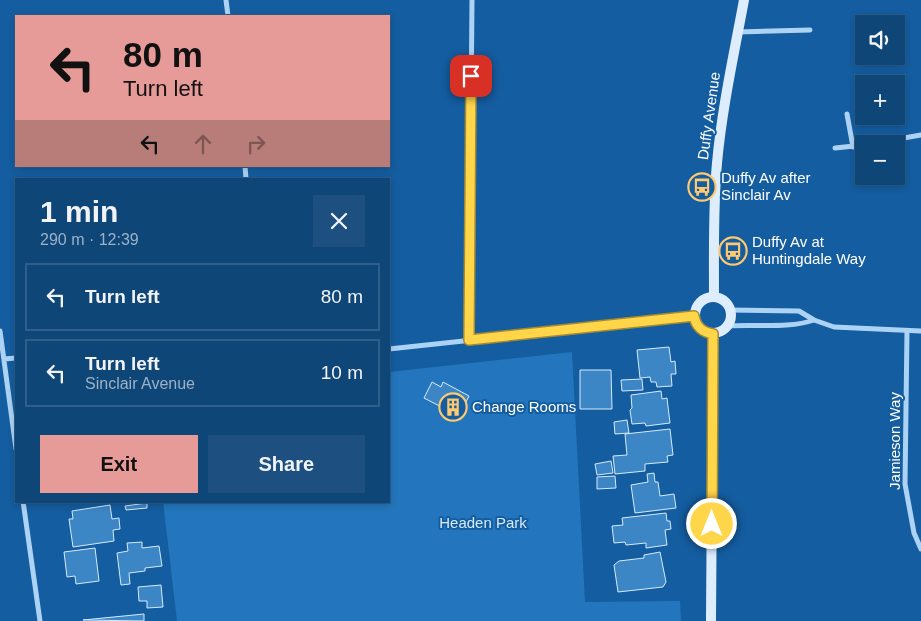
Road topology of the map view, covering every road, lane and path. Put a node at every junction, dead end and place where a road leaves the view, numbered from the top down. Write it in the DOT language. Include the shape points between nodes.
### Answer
graph roads {
  1 [pos="226,0"];
  2 [pos="472,0"];
  3 [pos="744,0"];
  4 [pos="228,15"];
  5 [pos="810,30"];
  6 [pos="738,32"];
  7 [pos="847,114"];
  8 [pos="921,135"];
  9 [pos="905,138"];
  10 [pos="853,146"];
  11 [pos="835,148"];
  12 [pos="714,297"];
  13 [pos="730,310"];
  14 [pos="694,316"];
  15 [pos="814,320"];
  16 [pos="728,326"];
  17 [pos="0,331"];
  18 [pos="907,331"];
  19 [pos="921,331"];
  20 [pos="713,334"];
  21 [pos="469,340"];
  22 [pos="390,349"];
  23 [pos="15,358"];
  24 [pos="4,360"];
  25 [pos="15,442"];
  26 [pos="23,503"];
  27 [pos="921,549"];
  28 [pos="40,621"];
  29 [pos="711,621"];
  1 -- 4 [label="street"];
  2 -- 21 [label="street"];
  3 -- 6 [label="main road, Duffy Avenue"];
  5 -- 6 [label="street"];
  6 -- 12 [label="main road, Duffy Avenue" via="717,162"];
  7 -- 10 [label="street"];
  8 -- 9 [label="street"];
  10 -- 11 [label="street"];
  12 -- 13 [label="main road" via="724,301"];
  12 -- 14 [label="main road" via="702,300"];
  13 -- 15 [label="street" via="800,311"];
  13 -- 16 [label="main road"];
  14 -- 20 [label="main road" via="702,331"];
  14 -- 21 [label="street"];
  15 -- 16 [label="street" via="800,325"];
  15 -- 18 [label="street" via="834,327"];
  16 -- 20 [label="main road"];
  17 -- 24 [label="street"];
  18 -- 19 [label="street"];
  18 -- 27 [label="street, Jamieson Way" via="906,484 914,533"];
  20 -- 29 [label="main road"];
  21 -- 22 [label="street"];
  23 -- 24 [label="street"];
  24 -- 25 [label="street"];
  26 -- 28 [label="street"];
}
